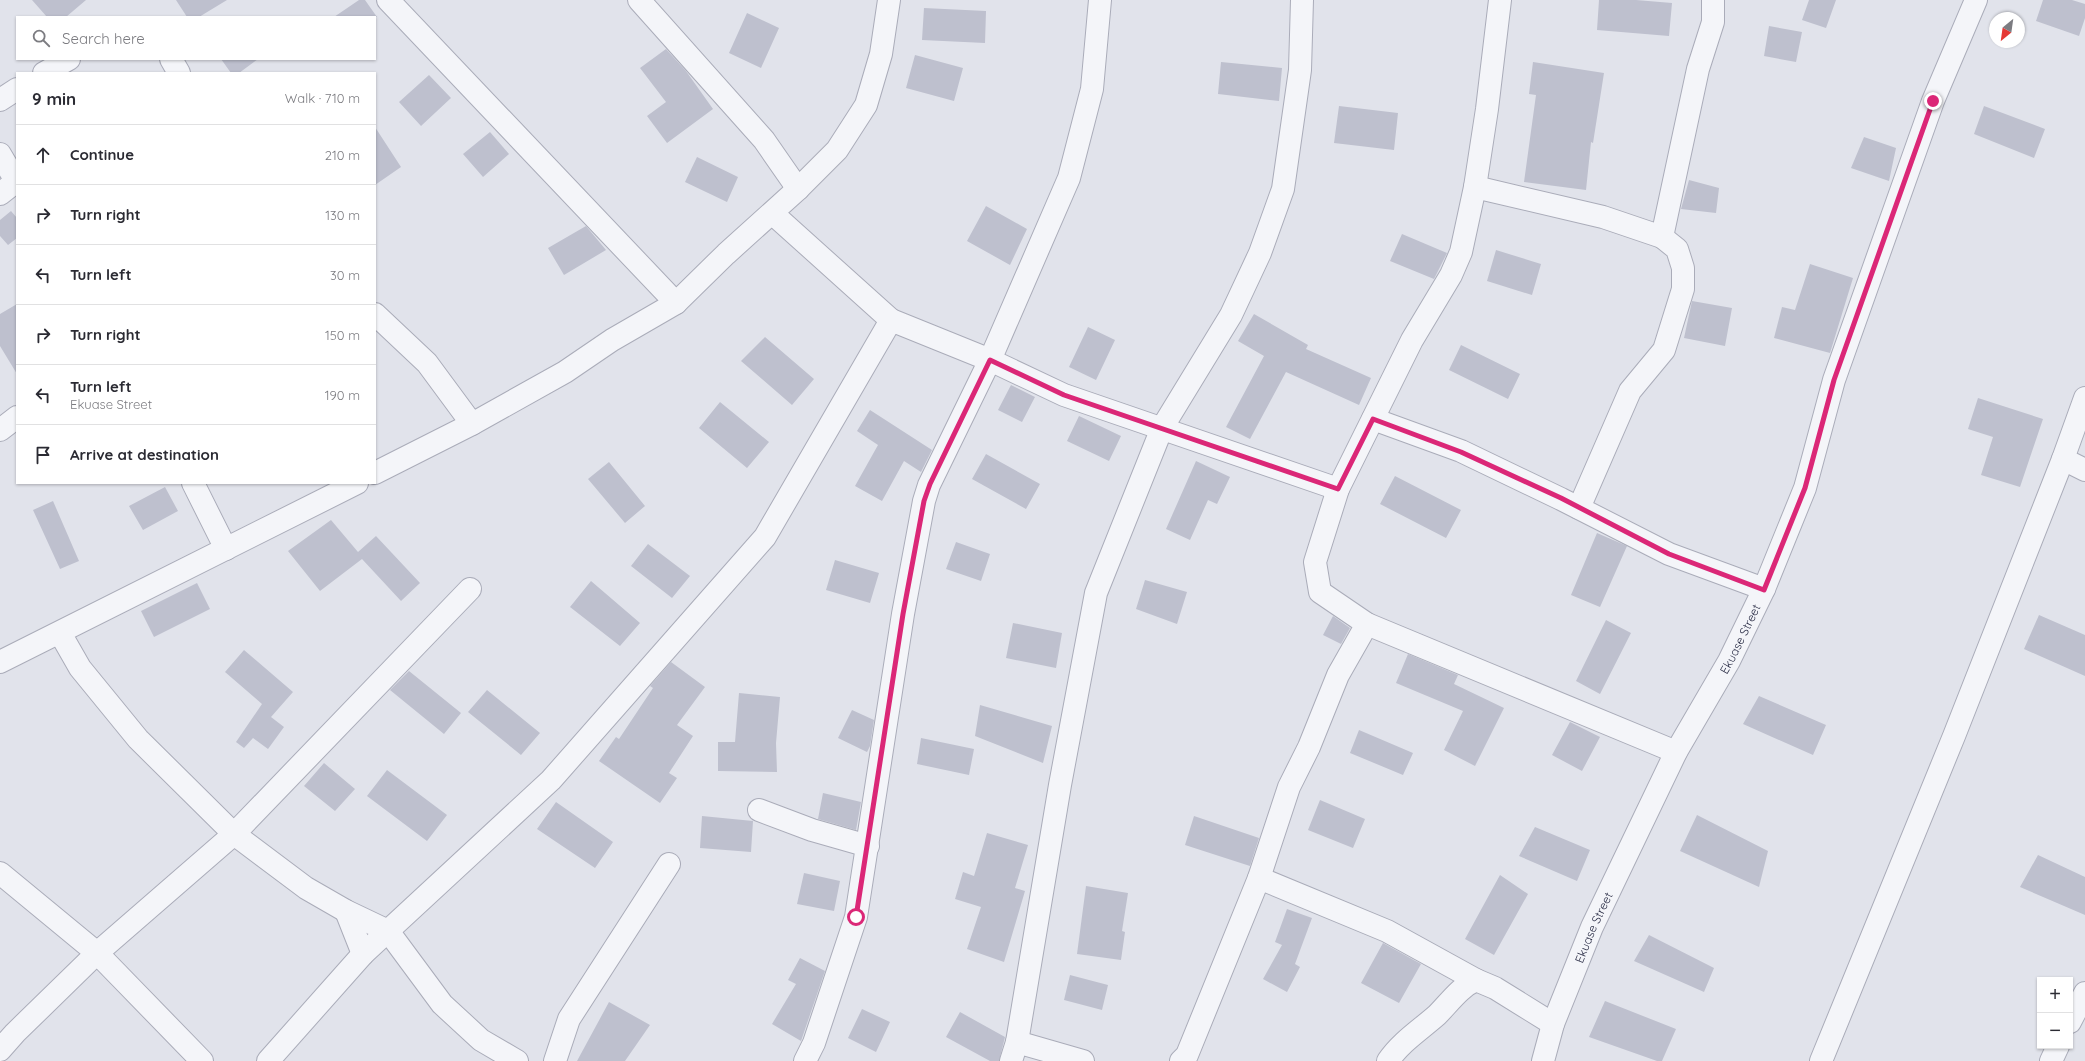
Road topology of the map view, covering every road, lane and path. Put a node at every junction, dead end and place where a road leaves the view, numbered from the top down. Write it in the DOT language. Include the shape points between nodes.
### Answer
graph roads {
  1 [pos="388,0"];
  2 [pos="639,0"];
  3 [pos="889,0"];
  4 [pos="1100,0"];
  5 [pos="1302,0"];
  6 [pos="1500,0"];
  7 [pos="1713,0"];
  8 [pos="1976,0"];
  9 [pos="67,60"];
  10 [pos="172,60"];
  11 [pos="46,72"];
  12 [pos="178,72"];
  13 [pos="16,90"];
  14 [pos="0,100"];
  15 [pos="0,154"];
  16 [pos="1475,187"];
  17 [pos="798,189"];
  18 [pos="0,194"];
  19 [pos="772,213"];
  20 [pos="1662,236"];
  21 [pos="676,303"];
  22 [pos="376,315"];
  23 [pos="891,320"];
  24 [pos="990,360"];
  25 [pos="2085,398"];
  26 [pos="16,418"];
  27 [pos="1373,419"];
  28 [pos="472,424"];
  29 [pos="1162,428"];
  30 [pos="0,430"];
  31 [pos="2063,459"];
  32 [pos="2085,470"];
  33 [pos="376,472"];
  34 [pos="194,484"];
  35 [pos="355,484"];
  36 [pos="1338,489"];
  37 [pos="1579,508"];
  38 [pos="226,549"];
  39 [pos="470,590"];
  40 [pos="1764,590"];
  41 [pos="1367,624"];
  42 [pos="60,633"];
  43 [pos="0,662"];
  44 [pos="1676,752"];
  45 [pos="759,810"];
  46 [pos="234,834"];
  47 [pos="868,846"];
  48 [pos="669,864"];
  49 [pos="0,873"];
  50 [pos="1258,878"];
  51 [pos="346,911"];
  52 [pos="388,930"];
  53 [pos="97,953"];
  54 [pos="363,954"];
  55 [pos="1476,980"];
  56 [pos="2085,993"];
  57 [pos="2073,1016"];
  58 [pos="1553,1024"];
  59 [pos="2057,1049"];
  60 [pos="0,1050"];
  61 [pos="1014,1052"];
  62 [pos="202,1061"];
  63 [pos="268,1061"];
  64 [pos="517,1061"];
  65 [pos="555,1061"];
  66 [pos="805,1061"];
  67 [pos="1083,1061"];
  68 [pos="1182,1061"];
  69 [pos="1388,1061"];
  70 [pos="1543,1061"];
  71 [pos="1821,1061"];
  72 [pos="2051,1061"];
  1 -- 21 [label="street"];
  2 -- 17 [label="street" via="764,140"];
  3 -- 17 [label="street" via="881,54 866,105 837,150"];
  4 -- 24 [label="street" via="1092,89 1069,178"];
  5 -- 29 [label="street" via="1300,70 1282,189 1260,253 1231,315"];
  6 -- 16 [label="street"];
  7 -- 20 [label="street" via="1713,22 1698,69"];
  8 -- 40 [label="street, Ekuase Street" via="1933,101 1834,380 1805,488"];
  9 -- 11 [label="street"];
  10 -- 12 [label="street"];
  13 -- 14 [label="street"];
  15 -- 18 [label="street" via="13,176 14,183"];
  16 -- 20 [label="street" via="1603,217"];
  16 -- 27 [label="street" via="1461,252 1451,275 1412,340"];
  17 -- 19 [label="street"];
  19 -- 21 [label="street"];
  19 -- 23 [label="street"];
  20 -- 37 [label="street" via="1677,249 1683,268 1684,289 1664,350 1630,391"];
  21 -- 28 [label="street" via="612,340 565,372"];
  22 -- 28 [label="street" via="427,363"];
  23 -- 24 [label="street"];
  23 -- 52 [label="street" via="765,537 551,780"];
  24 -- 29 [label="street" via="1064,395"];
  24 -- 47 [label="street" via="924,501 903,614"];
  25 -- 31 [label="street"];
  26 -- 30 [label="street"];
  27 -- 36 [label="street"];
  27 -- 37 [label="street" via="1461,452"];
  28 -- 33 [label="street"];
  29 -- 36 [label="street"];
  29 -- 61 [label="street" via="1096,593"];
  31 -- 32 [label="street"];
  31 -- 71 [label="street" via="1954,736"];
  34 -- 38 [label="street"];
  35 -- 38 [label="street"];
  36 -- 41 [label="street" via="1315,562 1317,579 1320,592"];
  37 -- 40 [label="street" via="1669,554"];
  38 -- 42 [label="street"];
  39 -- 46 [label="street"];
  40 -- 44 [label="street, Ekuase Street" via="1729,661"];
  41 -- 44 [label="street"];
  41 -- 50 [label="street" via="1338,675 1309,747 1289,787"];
  42 -- 43 [label="street"];
  42 -- 46 [label="street" via="80,668 138,738"];
  44 -- 58 [label="street, Ekuase Street" via="1592,927"];
  45 -- 47 [label="street" via="812,830"];
  46 -- 51 [label="street" via="306,888"];
  46 -- 53 [label="street"];
  47 -- 66 [label="street" via="856,917 814,1043"];
  48 -- 65 [label="street" via="569,1019"];
  49 -- 53 [label="street"];
  50 -- 55 [label="street" via="1387,931"];
  50 -- 68 [label="street" via="1212,997"];
  51 -- 52 [label="street"];
  51 -- 54 [label="street"];
  52 -- 54 [label="street"];
  52 -- 64 [label="street" via="442,1004 481,1040"];
  53 -- 60 [label="street"];
  53 -- 62 [label="street"];
  54 -- 63 [label="street"];
  55 -- 58 [label="street" via="1495,988"];
  55 -- 69 [label="street" via="1468,983 1436,1016 1396,1049"];
  56 -- 57 [label="street"];
  58 -- 70 [label="street, Ekuase Street"];
  59 -- 72 [label="street"];
  61 -- 67 [label="street"];
}
